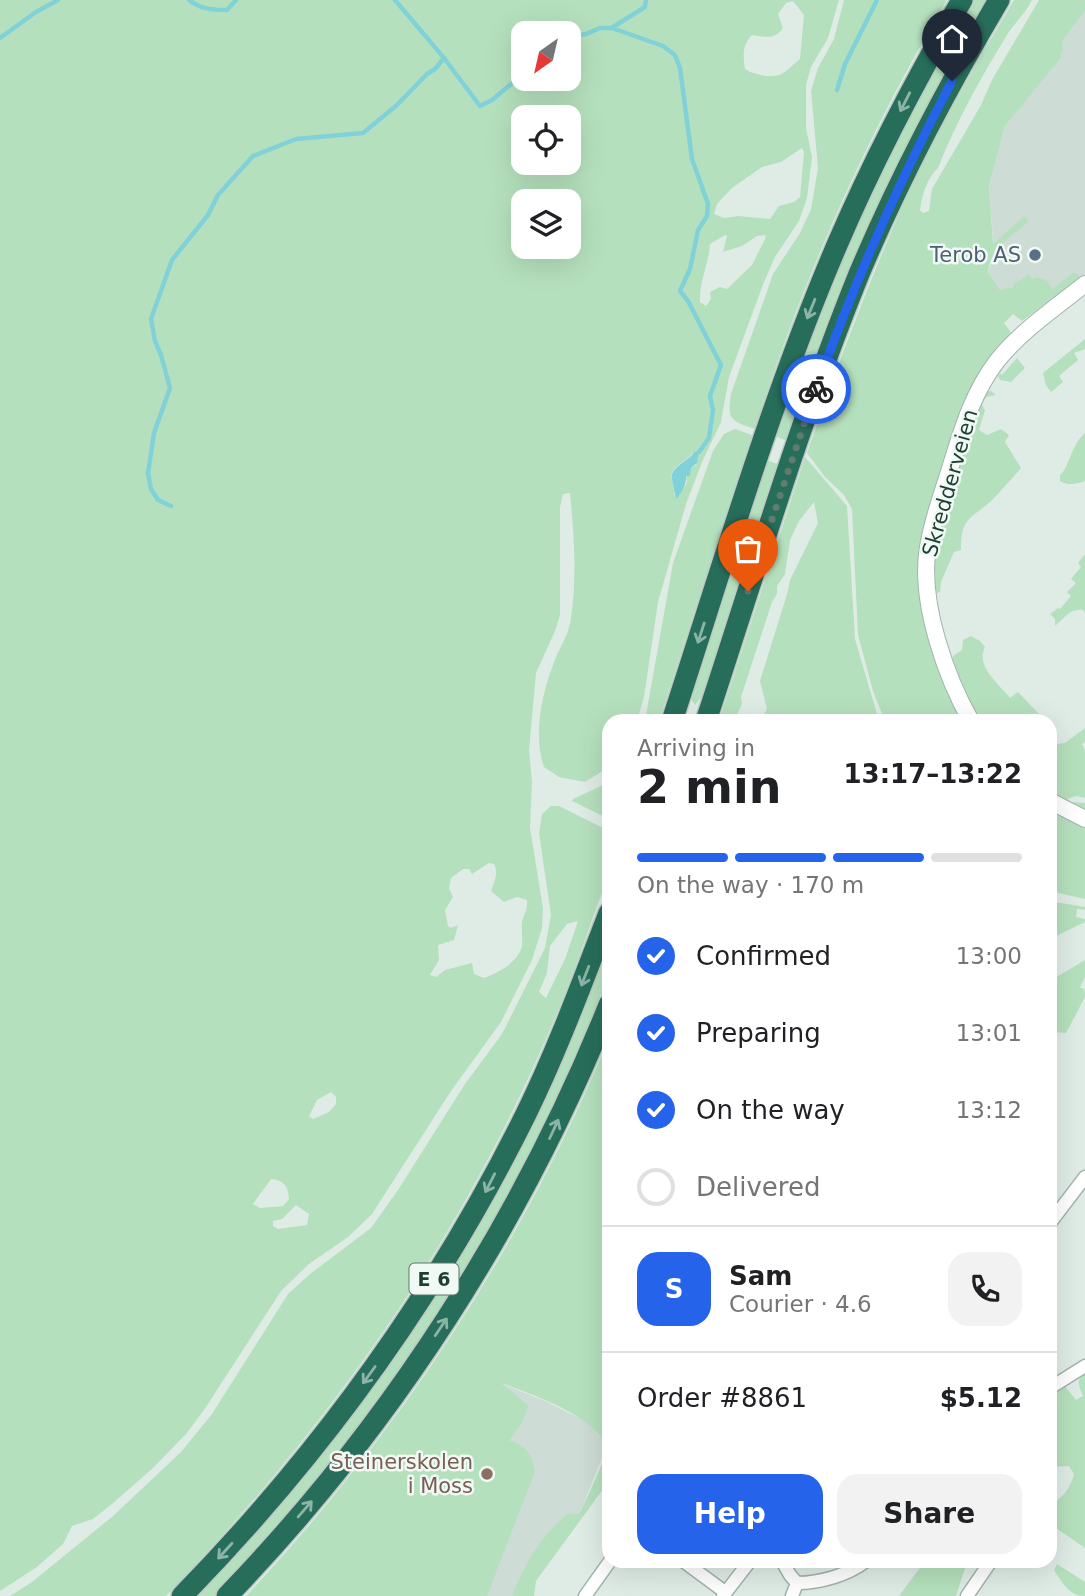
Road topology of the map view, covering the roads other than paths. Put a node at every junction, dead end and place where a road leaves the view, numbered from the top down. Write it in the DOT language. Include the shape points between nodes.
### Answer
graph roads {
  1 [pos="962,0"];
  2 [pos="999,0"];
  3 [pos="1085,284"];
  4 [pos="674,714"];
  5 [pos="708,714"];
  6 [pos="968,714"];
  7 [pos="1057,805"];
  8 [pos="1085,819"];
  9 [pos="602,931"];
  10 [pos="602,1022"];
  11 [pos="1085,1177"];
  12 [pos="1057,1214"];
  13 [pos="1085,1366"];
  14 [pos="1057,1384"];
  15 [pos="605,1568"];
  16 [pos="692,1568"];
  17 [pos="744,1568"];
  18 [pos="786,1568"];
  19 [pos="855,1568"];
  20 [pos="986,1568"];
  21 [pos="797,1583"];
  22 [pos="724,1594"];
  23 [pos="182,1596"];
  24 [pos="227,1596"];
  25 [pos="585,1596"];
  26 [pos="792,1596"];
  27 [pos="967,1596"];
  1 -- 4 [label="highway, one-way" via="861,190 806,321"];
  2 -- 5 [label="highway" via="890,204 836,334"];
  3 -- 6 [label="street, Skredderveien" via="1013,343 978,388 932,531 926,568 929,604 950,677"];
  7 -- 8 [label="street"];
  9 -- 23 [label="highway, E 6, one-way" via="527,1113 429,1287 315,1447"];
  24 -- 10 [label="highway, E 6, one-way" via="333,1476 397,1393 462,1296 547,1144"];
  11 -- 12 [label="street"];
  13 -- 14 [label="street"];
  15 -- 25 [label="street"];
  16 -- 22 [label="street"];
  17 -- 22 [label="street"];
  18 -- 21 [label="street"];
  19 -- 21 [label="street"];
  20 -- 27 [label="street"];
  21 -- 26 [label="street"];
}
